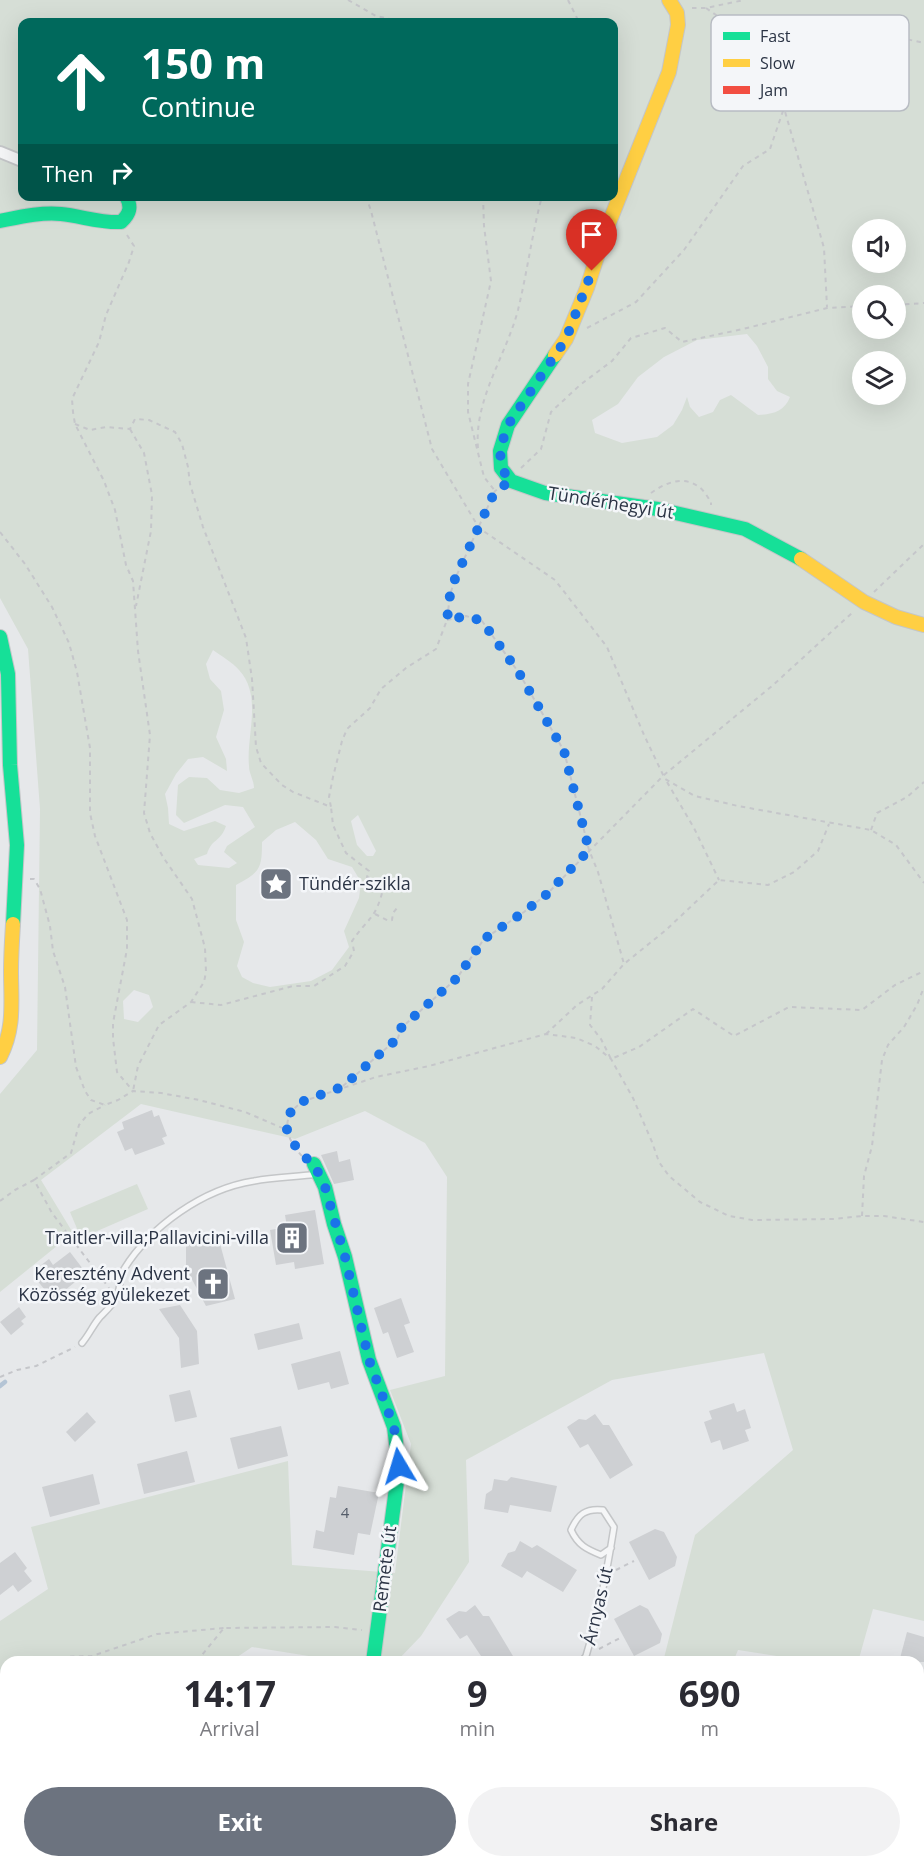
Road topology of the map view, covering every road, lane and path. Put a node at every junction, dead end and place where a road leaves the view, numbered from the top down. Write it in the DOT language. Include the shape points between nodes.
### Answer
graph roads {
  1 [pos="348,0"];
  2 [pos="568,0"];
  3 [pos="669,0"];
  4 [pos="744,0"];
  5 [pos="687,6"];
  6 [pos="706,8"];
  7 [pos="716,15"];
  8 [pos="388,18"];
  9 [pos="577,18"];
  10 [pos="909,40"];
  11 [pos="924,43"];
  12 [pos="783,111"];
  13 [pos="785,111"];
  14 [pos="0,152"];
  15 [pos="18,159"];
  16 [pos="618,200"];
  17 [pos="128,201"];
  18 [pos="368,201"];
  19 [pos="483,201"];
  20 [pos="541,201"];
  21 [pos="618,201"];
  22 [pos="0,221"];
  23 [pos="121,222"];
  24 [pos="924,303"];
  25 [pos="906,304"];
  26 [pos="852,307"];
  27 [pos="827,308"];
  28 [pos="586,328"];
  29 [pos="75,424"];
  30 [pos="130,429"];
  31 [pos="478,453"];
  32 [pos="525,464"];
  33 [pos="511,481"];
  34 [pos="495,491"];
  35 [pos="645,507"];
  36 [pos="711,520"];
  37 [pos="479,528"];
  38 [pos="0,532"];
  39 [pos="924,544"];
  40 [pos="864,602"];
  41 [pos="135,611"];
  42 [pos="447,620"];
  43 [pos="924,625"];
  44 [pos="0,637"];
  45 [pos="664,777"];
  46 [pos="924,783"];
  47 [pos="331,807"];
  48 [pos="829,823"];
  49 [pos="872,830"];
  50 [pos="589,850"];
  51 [pos="29,878"];
  52 [pos="719,880"];
  53 [pos="924,884"];
  54 [pos="397,908"];
  55 [pos="375,914"];
  56 [pos="624,964"];
  57 [pos="924,971"];
  58 [pos="924,987"];
  59 [pos="592,997"];
  60 [pos="191,1002"];
  61 [pos="546,1034"];
  62 [pos="0,1058"];
  63 [pos="611,1059"];
  64 [pos="342,1087"];
  65 [pos="133,1091"];
  66 [pos="105,1105"];
  67 [pos="287,1130"];
  68 [pos="316,1169"];
  69 [pos="34,1180"];
  70 [pos="0,1201"];
  71 [pos="861,1215"];
  72 [pos="924,1222"];
  73 [pos="116,1297"];
  74 [pos="82,1343"];
  75 [pos="0,1377"];
  76 [pos="611,1548"];
  77 [pos="634,1561"];
  78 [pos="606,1576"];
  79 [pos="224,1628"];
  80 [pos="377,1631"];
  81 [pos="620,1638"];
  82 [pos="92,1656"];
  83 [pos="201,1656"];
  84 [pos="374,1656"];
  85 [pos="586,1656"];
  1 -- 8 [label="path"];
  2 -- 9 [label="path"];
  3 -- 16 [label="street" via="677,13 678,25 669,72"];
  4 -- 6 [label="path"];
  5 -- 6 [label="path"];
  6 -- 7 [label="path"];
  10 -- 11 [label="path"];
  12 -- 28 [label="path" via="770,149 743,166 684,250 636,302"];
  13 -- 27 [label="path" via="824,248"];
  14 -- 15 [label="street"];
  17 -- 23 [label="street" via="130,211"];
  18 -- 37 [label="path" via="432,449"];
  19 -- 31 [label="path" via="491,281 468,384 468,412"];
  20 -- 31 [label="path" via="518,310 484,399"];
  21 -- 33 [label="street" via="566,339 508,425 500,462"];
  22 -- 23 [label="street" via="56,214 110,224"];
  23 -- 29 [label="path" via="134,246 99,342 72,399"];
  24 -- 25 [label="path"];
  26 -- 27 [label="path"];
  27 -- 32 [label="path" via="682,342 665,328 631,338 612,361 551,412 541,449"];
  29 -- 30 [label="path" via="90,430"];
  29 -- 41 [label="path" via="115,510 133,581"];
  30 -- 41 [label="path" via="144,453 152,495 151,531"];
  30 -- 47 [label="path" via="135,419 149,420 174,432 182,444 203,527 246,638 256,747 261,763 293,792"];
  31 -- 34 [label="path" via="484,477"];
  33 -- 34 [label="path"];
  33 -- 35 [label="street, Tündérhegyi út" via="544,493"];
  34 -- 37 [label="path"];
  35 -- 36 [label="street, Tündérhegyi út"];
  35 -- 36 [label="path" via="650,493 677,480 699,486 711,502"];
  36 -- 40 [label="street, Tündérhegyi út" via="756,534"];
  37 -- 42 [label="path" via="455,579"];
  37 -- 45 [label="path" via="555,580 607,647"];
  38 -- 65 [label="path" via="52,607 77,672 90,748 90,813 127,920 127,949 113,1038 117,1072"];
  39 -- 40 [label="path"];
  40 -- 43 [label="street, Tündérhegyi út"];
  40 -- 45 [label="path"];
  41 -- 60 [label="path" via="150,735 144,813 163,857 192,899 205,948 204,982"];
  42 -- 47 [label="path" via="436,649 381,689 370,708 347,729 333,777"];
  42 -- 50 [label="path" via="466,616 482,621 519,673 564,751"];
  44 -- 62 [label="street" via="8,674 17,845 10,970 12,1017 8,1042"];
  45 -- 48 [label="path" via="695,796"];
  45 -- 50 [label="path"];
  45 -- 52 [label="path"];
  46 -- 49 [label="path" via="877,813"];
  47 -- 55 [label="path" via="333,825 346,853 369,871 368,877 378,881 382,889"];
  48 -- 49 [label="path"];
  48 -- 52 [label="path" via="818,851 794,872 768,885"];
  49 -- 53 [label="path" via="896,845"];
  50 -- 56 [label="path"];
  50 -- 64 [label="path" via="547,894 484,939 457,978"];
  51 -- 66 [label="path" via="40,889 50,926 53,951 65,987 76,1067 91,1100"];
  52 -- 56 [label="path"];
  54 -- 55 [label="path" via="389,921"];
  55 -- 60 [label="path" via="352,941 354,951 345,966 314,986 293,986 221,1005"];
  56 -- 59 [label="path"];
  57 -- 63 [label="path" via="895,985 862,1010 789,1007 734,1036 693,1008 639,1047"];
  58 -- 71 [label="path" via="882,1060"];
  59 -- 61 [label="path" via="577,1005"];
  59 -- 63 [label="path" via="590,1025"];
  60 -- 65 [label="path" via="159,1025 138,1066"];
  61 -- 63 [label="path" via="576,1038"];
  61 -- 64 [label="path"];
  63 -- 71 [label="path" via="633,1098 659,1162 669,1176 700,1202 729,1216 752,1220"];
  64 -- 67 [label="path" via="294,1107 287,1118"];
  65 -- 66 [label="path"];
  65 -- 67 [label="path" via="199,1100 245,1112"];
  66 -- 69 [label="path" via="88,1114 79,1125 71,1153"];
  67 -- 68 [label="path" via="299,1153"];
  68 -- 73 [label="lane" via="252,1181 216,1192 185,1208 135,1253 122,1273"];
  68 -- 80 [label="street, Remete út" via="345,1257 369,1360 394,1427 399,1466"];
  69 -- 70 [label="path"];
  69 -- 73 [label="path" via="52,1213"];
  71 -- 72 [label="path"];
  73 -- 74 [label="lane"];
  74 -- 75 [label="path" via="36,1366"];
  76 -- 76 [label="lane, Árnyas út" via="614,1527 603,1510 590,1509 577,1517 572,1530 576,1541 601,1554"];
  76 -- 78 [label="lane, Árnyas út"];
  77 -- 78 [label="path"];
  78 -- 85 [label="lane, Árnyas út"];
  79 -- 80 [label="path" via="335,1627"];
  79 -- 82 [label="path" via="158,1634"];
  79 -- 83 [label="path"];
  80 -- 84 [label="street, Remete út"];
  81 -- 85 [label="path"];
}
